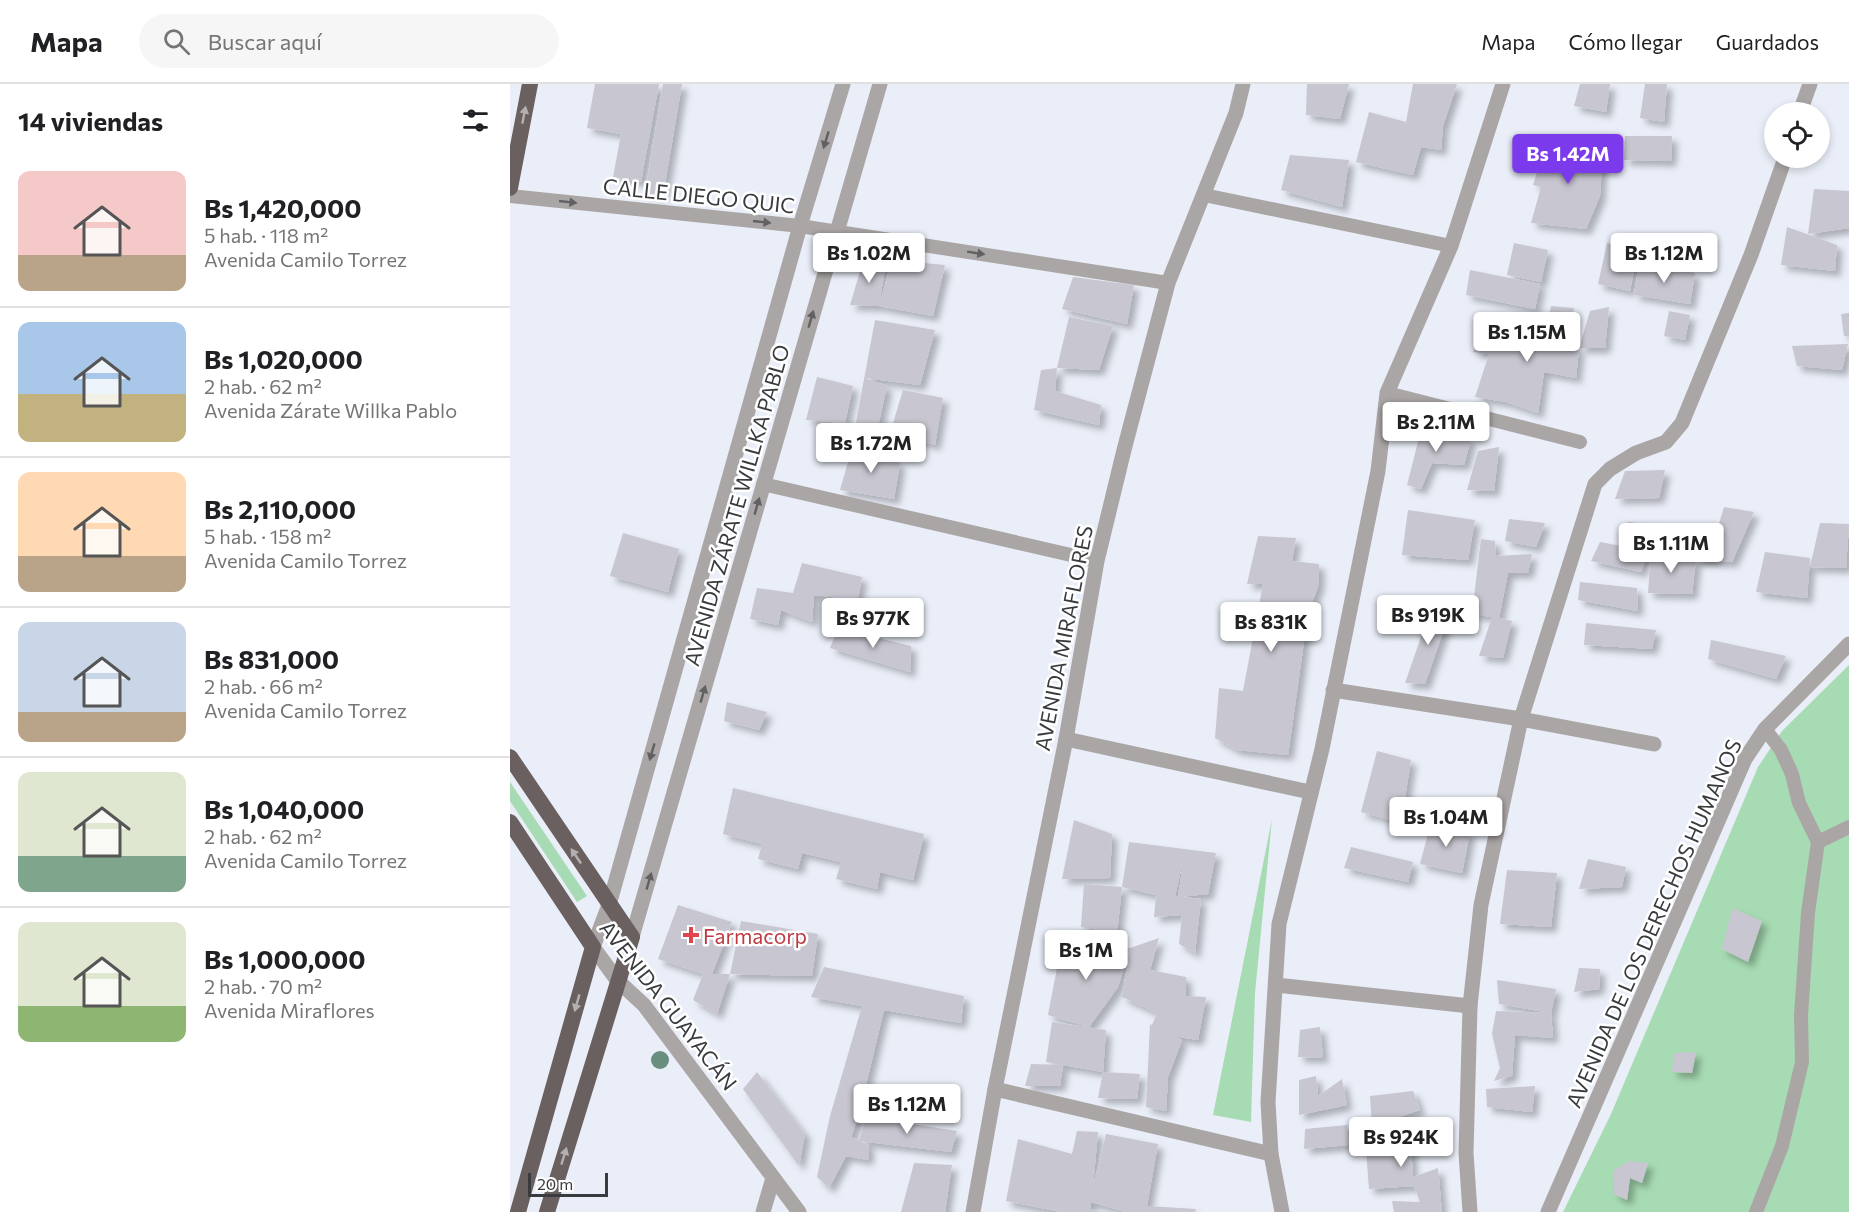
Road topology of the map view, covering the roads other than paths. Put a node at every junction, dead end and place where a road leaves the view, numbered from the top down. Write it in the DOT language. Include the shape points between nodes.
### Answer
graph roads {
  1 [pos="530,84"];
  2 [pos="843,84"];
  3 [pos="880,84"];
  4 [pos="1243,84"];
  5 [pos="1503,84"];
  6 [pos="1810,84"];
  7 [pos="1804,102"];
  8 [pos="1781,168"];
  9 [pos="510,188"];
  10 [pos="1203,195"];
  11 [pos="510,196"];
  12 [pos="800,226"];
  13 [pos="837,232"];
  14 [pos="1451,246"];
  15 [pos="1168,283"];
  16 [pos="1387,393"];
  17 [pos="1580,442"];
  18 [pos="763,484"];
  19 [pos="1097,561"];
  20 [pos="1849,644"];
  21 [pos="1334,690"];
  22 [pos="1521,719"];
  23 [pos="1765,729"];
  24 [pos="1066,739"];
  25 [pos="1654,744"];
  26 [pos="510,757"];
  27 [pos="1310,792"];
  28 [pos="510,822"];
  29 [pos="1849,827"];
  30 [pos="1818,842"];
  31 [pos="609,904"];
  32 [pos="632,937"];
  33 [pos="593,947"];
  34 [pos="617,980"];
  35 [pos="1276,985"];
  36 [pos="1470,1006"];
  37 [pos="995,1089"];
  38 [pos="1271,1154"];
  39 [pos="773,1179"];
  40 [pos="518,1212"];
  41 [pos="547,1212"];
  42 [pos="763,1212"];
  43 [pos="798,1212"];
  44 [pos="973,1212"];
  45 [pos="1282,1212"];
  46 [pos="1470,1212"];
  47 [pos="1548,1212"];
  48 [pos="1756,1212"];
  9 -- 1 [label="highway, one-way"];
  2 -- 12 [label="street, AVENIDA ZÁRATE WILLKA PABLO, one-way"];
  3 -- 13 [label="street, AVENIDA ZÁRATE WILLKA PABLO"];
  4 -- 10 [label="street, AVENIDA MIRAFLORES" via="1236,113"];
  5 -- 14 [label="street"];
  6 -- 7 [label="street"];
  8 -- 22 [label="street" via="1751,255 1682,423 1666,442 1636,453 1595,484"];
  10 -- 14 [label="lane"];
  10 -- 15 [label="street, AVENIDA MIRAFLORES"];
  11 -- 12 [label="lane, CALLE DIEGO QUIC, one-way"];
  12 -- 13 [label="lane, CALLE DIEGO QUIC"];
  12 -- 31 [label="street, AVENIDA ZÁRATE WILLKA PABLO, one-way"];
  13 -- 15 [label="lane, CALLE DIEGO QUIC, one-way"];
  18 -- 13 [label="street, AVENIDA ZÁRATE WILLKA PABLO, one-way"];
  14 -- 16 [label="street"];
  15 -- 19 [label="street, AVENIDA MIRAFLORES"];
  16 -- 17 [label="lane"];
  16 -- 21 [label="street" via="1378,471"];
  18 -- 19 [label="lane"];
  32 -- 18 [label="street, AVENIDA ZÁRATE WILLKA PABLO, one-way"];
  19 -- 24 [label="street, AVENIDA MIRAFLORES"];
  20 -- 23 [label="street, AVENIDA DE LOS DERECHOS HUMANOS"];
  21 -- 22 [label="street"];
  21 -- 27 [label="street"];
  22 -- 25 [label="street"];
  22 -- 36 [label="street" via="1481,905"];
  23 -- 30 [label="lane" via="1781,750"];
  23 -- 47 [label="street, AVENIDA DE LOS DERECHOS HUMANOS" via="1740,770"];
  24 -- 27 [label="street"];
  24 -- 37 [label="street, AVENIDA MIRAFLORES"];
  31 -- 26 [label="highway, AVENIDA GUAYACÁN, one-way"];
  27 -- 35 [label="street" via="1279,924"];
  28 -- 33 [label="highway, AVENIDA GUAYACÁN"];
  29 -- 30 [label="lane"];
  30 -- 48 [label="lane" via="1801,1015 1802,1062 1782,1146"];
  31 -- 32 [label="highway, AVENIDA GUAYACÁN"];
  31 -- 33 [label="street, AVENIDA ZÁRATE WILLKA PABLO"];
  32 -- 34 [label="highway"];
  33 -- 34 [label="street, AVENIDA GUAYACÁN"];
  33 -- 40 [label="highway, one-way"];
  34 -- 39 [label="street, AVENIDA GUAYACÁN" via="644,1005"];
  41 -- 34 [label="highway, one-way"];
  35 -- 36 [label="street"];
  35 -- 38 [label="street" via="1268,1102"];
  36 -- 46 [label="street" via="1466,1152"];
  37 -- 38 [label="street"];
  37 -- 44 [label="street, AVENIDA MIRAFLORES"];
  38 -- 45 [label="street"];
  39 -- 42 [label="street"];
  39 -- 43 [label="street, AVENIDA GUAYACÁN"];
}
